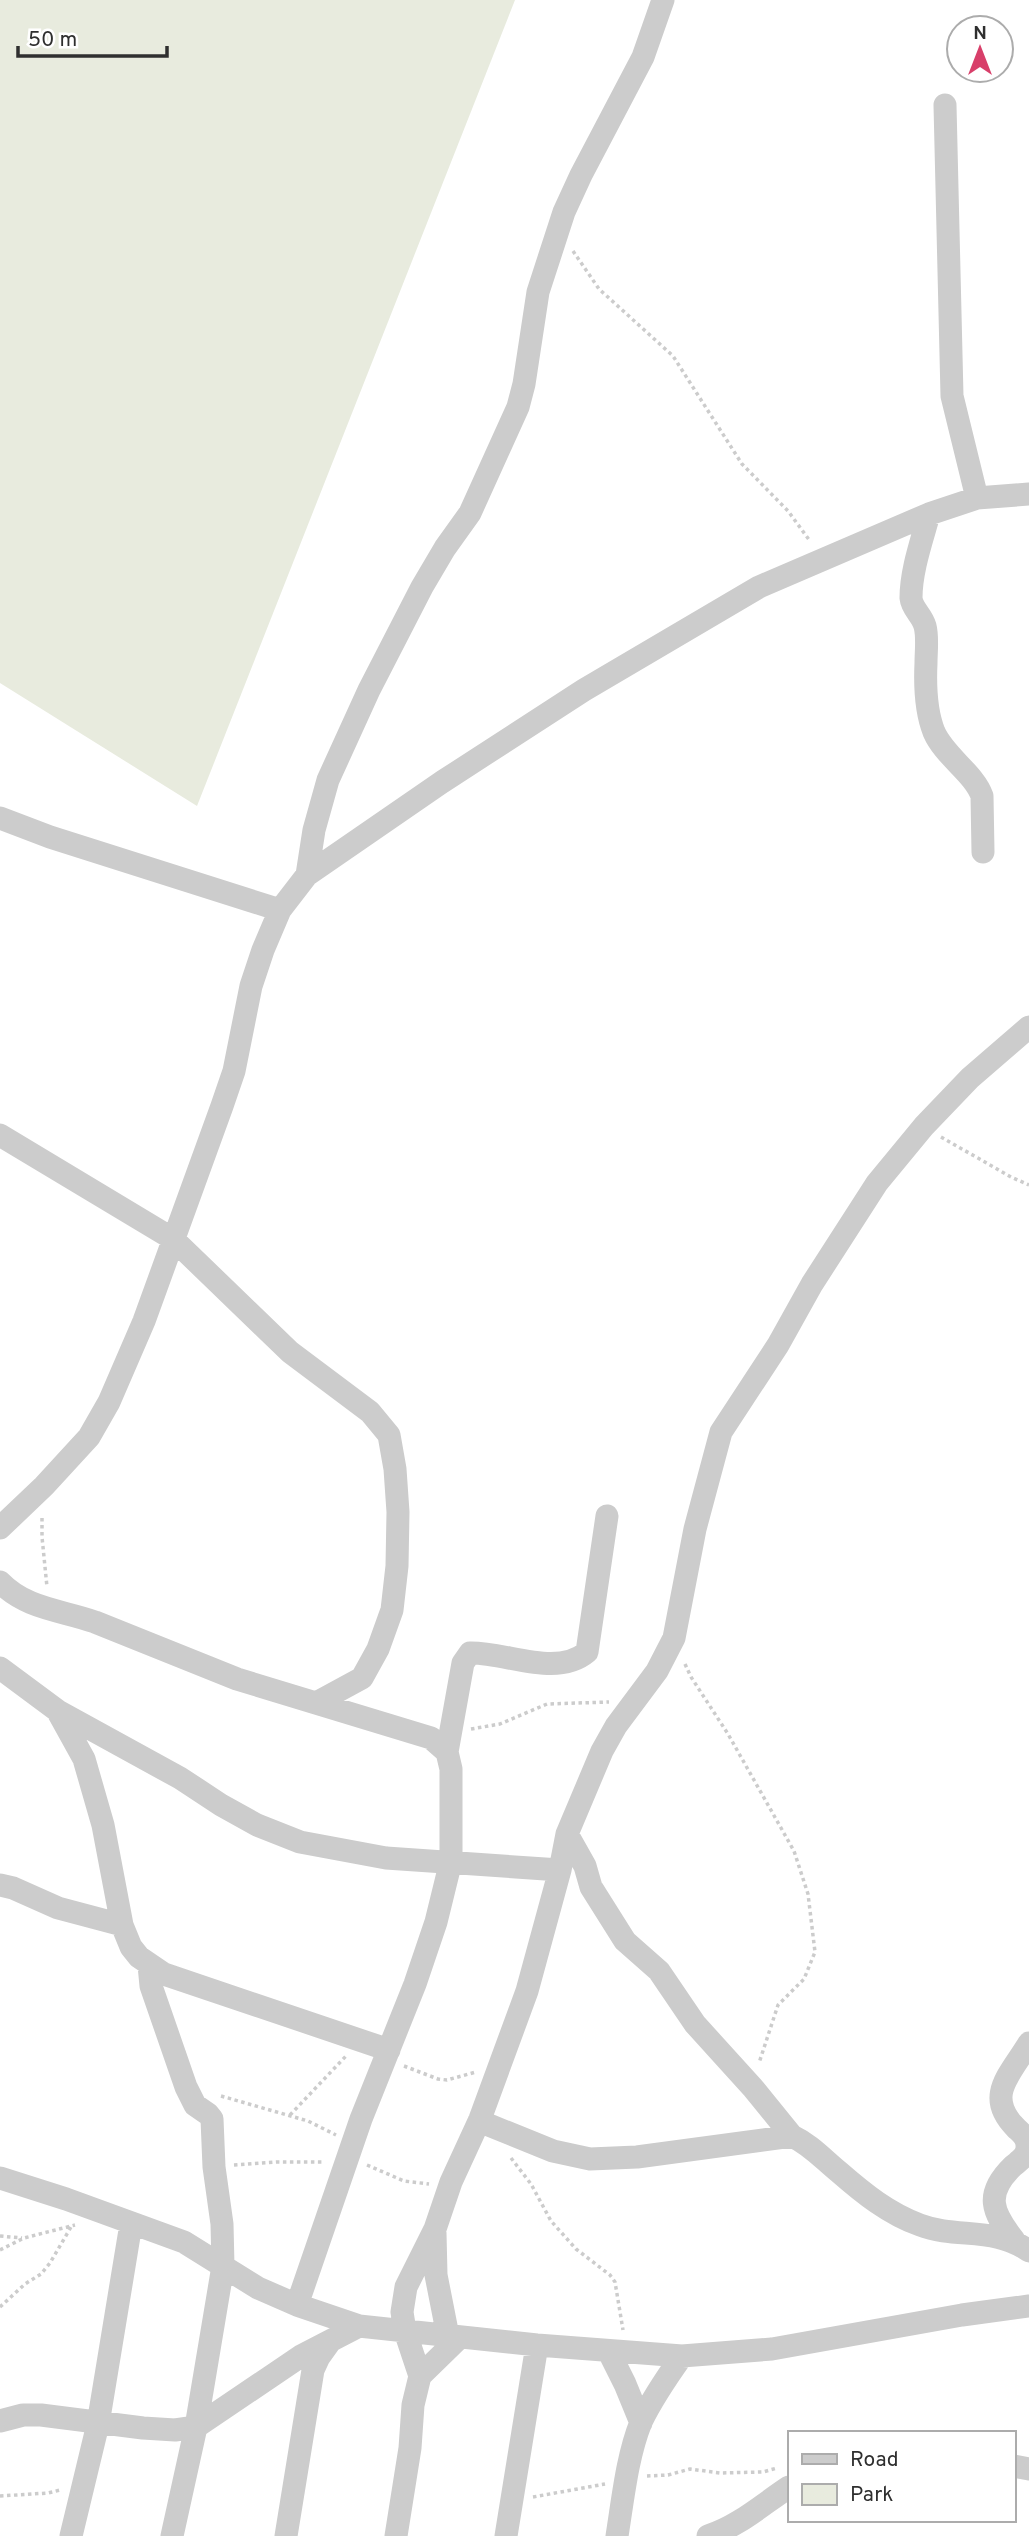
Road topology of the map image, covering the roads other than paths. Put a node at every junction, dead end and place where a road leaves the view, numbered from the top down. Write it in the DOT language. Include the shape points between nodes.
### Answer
graph roads {
  1 [pos="663,0"];
  2 [pos="945,105"];
  3 [pos="1029,494"];
  4 [pos="977,498"];
  5 [pos="929,514"];
  6 [pos="0,818"];
  7 [pos="983,852"];
  8 [pos="307,875"];
  9 [pos="280,911"];
  10 [pos="1029,1027"];
  11 [pos="3,1144"];
  12 [pos="173,1239"];
  13 [pos="607,1516"];
  14 [pos="0,1528"];
  15 [pos="0,1582"];
  16 [pos="0,1668"];
  17 [pos="316,1703"];
  18 [pos="58,1712"];
  19 [pos="447,1752"];
  20 [pos="567,1834"];
  21 [pos="452,1861"];
  22 [pos="560,1870"];
  23 [pos="0,1885"];
  24 [pos="122,1924"];
  25 [pos="149,1965"];
  26 [pos="1029,2043"];
  27 [pos="387,2054"];
  28 [pos="479,2121"];
  29 [pos="792,2136"];
  30 [pos="0,2178"];
  31 [pos="131,2224"];
  32 [pos="435,2229"];
  33 [pos="1022,2245"];
  34 [pos="223,2266"];
  35 [pos="297,2305"];
  36 [pos="1029,2306"];
  37 [pos="359,2326"];
  38 [pos="405,2331"];
  39 [pos="454,2337"];
  40 [pos="332,2339"];
  41 [pos="537,2345"];
  42 [pos="618,2352"];
  43 [pos="682,2356"];
  44 [pos="420,2376"];
  45 [pos="0,2421"];
  46 [pos="641,2423"];
  47 [pos="99,2424"];
  48 [pos="196,2427"];
  49 [pos="785,2477"];
  50 [pos="71,2536"];
  51 [pos="172,2536"];
  52 [pos="286,2536"];
  53 [pos="396,2536"];
  54 [pos="506,2536"];
  55 [pos="617,2536"];
  56 [pos="708,2536"];
  1 -- 8 [label="street" via="643,57 581,175 558,230 538,292 518,407 470,513 422,587 328,780"];
  2 -- 4 [label="street" via="952,397"];
  3 -- 4 [label="street"];
  4 -- 5 [label="street"];
  5 -- 7 [label="street" via="911,601 926,628 929,716 946,750 979,787"];
  5 -- 8 [label="street" via="759,587 442,782"];
  6 -- 9 [label="street"];
  8 -- 9 [label="street"];
  9 -- 12 [label="street" via="251,985 234,1072"];
  10 -- 20 [label="street" via="970,1078 877,1183 721,1432 695,1530 674,1638 602,1751"];
  11 -- 12 [label="street"];
  12 -- 14 [label="street" via="144,1321 89,1437"];
  12 -- 17 [label="street" via="290,1352 370,1412 389,1435 398,1512 392,1610 362,1678"];
  13 -- 19 [label="street" via="587,1652 565,1663 470,1653 463,1663"];
  15 -- 17 [label="street" via="10,1593 38,1607 95,1622 237,1679"];
  16 -- 18 [label="street"];
  17 -- 19 [label="street" via="431,1738"];
  18 -- 21 [label="street" via="257,1825 300,1842 386,1858"];
  18 -- 24 [label="street" via="84,1759 103,1825"];
  19 -- 21 [label="street" via="452,1769"];
  20 -- 22 [label="street"];
  20 -- 29 [label="street" via="591,1887 625,1941 659,1971 695,2024"];
  21 -- 22 [label="street"];
  21 -- 27 [label="street" via="436,1922"];
  22 -- 28 [label="street" via="527,1991"];
  23 -- 24 [label="street" via="58,1908"];
  24 -- 25 [label="street" via="131,1947"];
  25 -- 27 [label="street" via="362,2040"];
  25 -- 34 [label="street" via="151,1986 186,2087 195,2105 212,2119"];
  26 -- 33 [label="street" via="999,2096 1002,2110 1026,2138 1026,2155 1000,2181 993,2205 999,2220"];
  27 -- 35 [label="street"];
  28 -- 29 [label="street" via="553,2151 590,2159"];
  28 -- 32 [label="street"];
  29 -- 33 [label="street" via="807,2143 895,2215 923,2227 989,2234"];
  30 -- 31 [label="street"];
  31 -- 34 [label="street" via="184,2242"];
  31 -- 47 [label="street"];
  32 -- 38 [label="street" via="406,2287"];
  32 -- 39 [label="street" via="436,2275"];
  34 -- 35 [label="street"];
  34 -- 48 [label="street"];
  35 -- 37 [label="street"];
  36 -- 43 [label="street" via="772,2349"];
  37 -- 38 [label="street"];
  37 -- 40 [label="street"];
  38 -- 39 [label="street"];
  38 -- 44 [label="street"];
  39 -- 41 [label="street"];
  39 -- 44 [label="street"];
  40 -- 48 [label="street"];
  40 -- 52 [label="street" via="313,2370"];
  41 -- 42 [label="street"];
  41 -- 54 [label="street"];
  42 -- 43 [label="street"];
  42 -- 46 [label="street"];
  43 -- 46 [label="street"];
  44 -- 53 [label="street"];
  45 -- 47 [label="street" via="41,2415"];
  46 -- 55 [label="street"];
  47 -- 48 [label="street" via="175,2430"];
  47 -- 50 [label="street"];
  48 -- 51 [label="street"];
  49 -- 56 [label="street" via="744,2519"];
}
